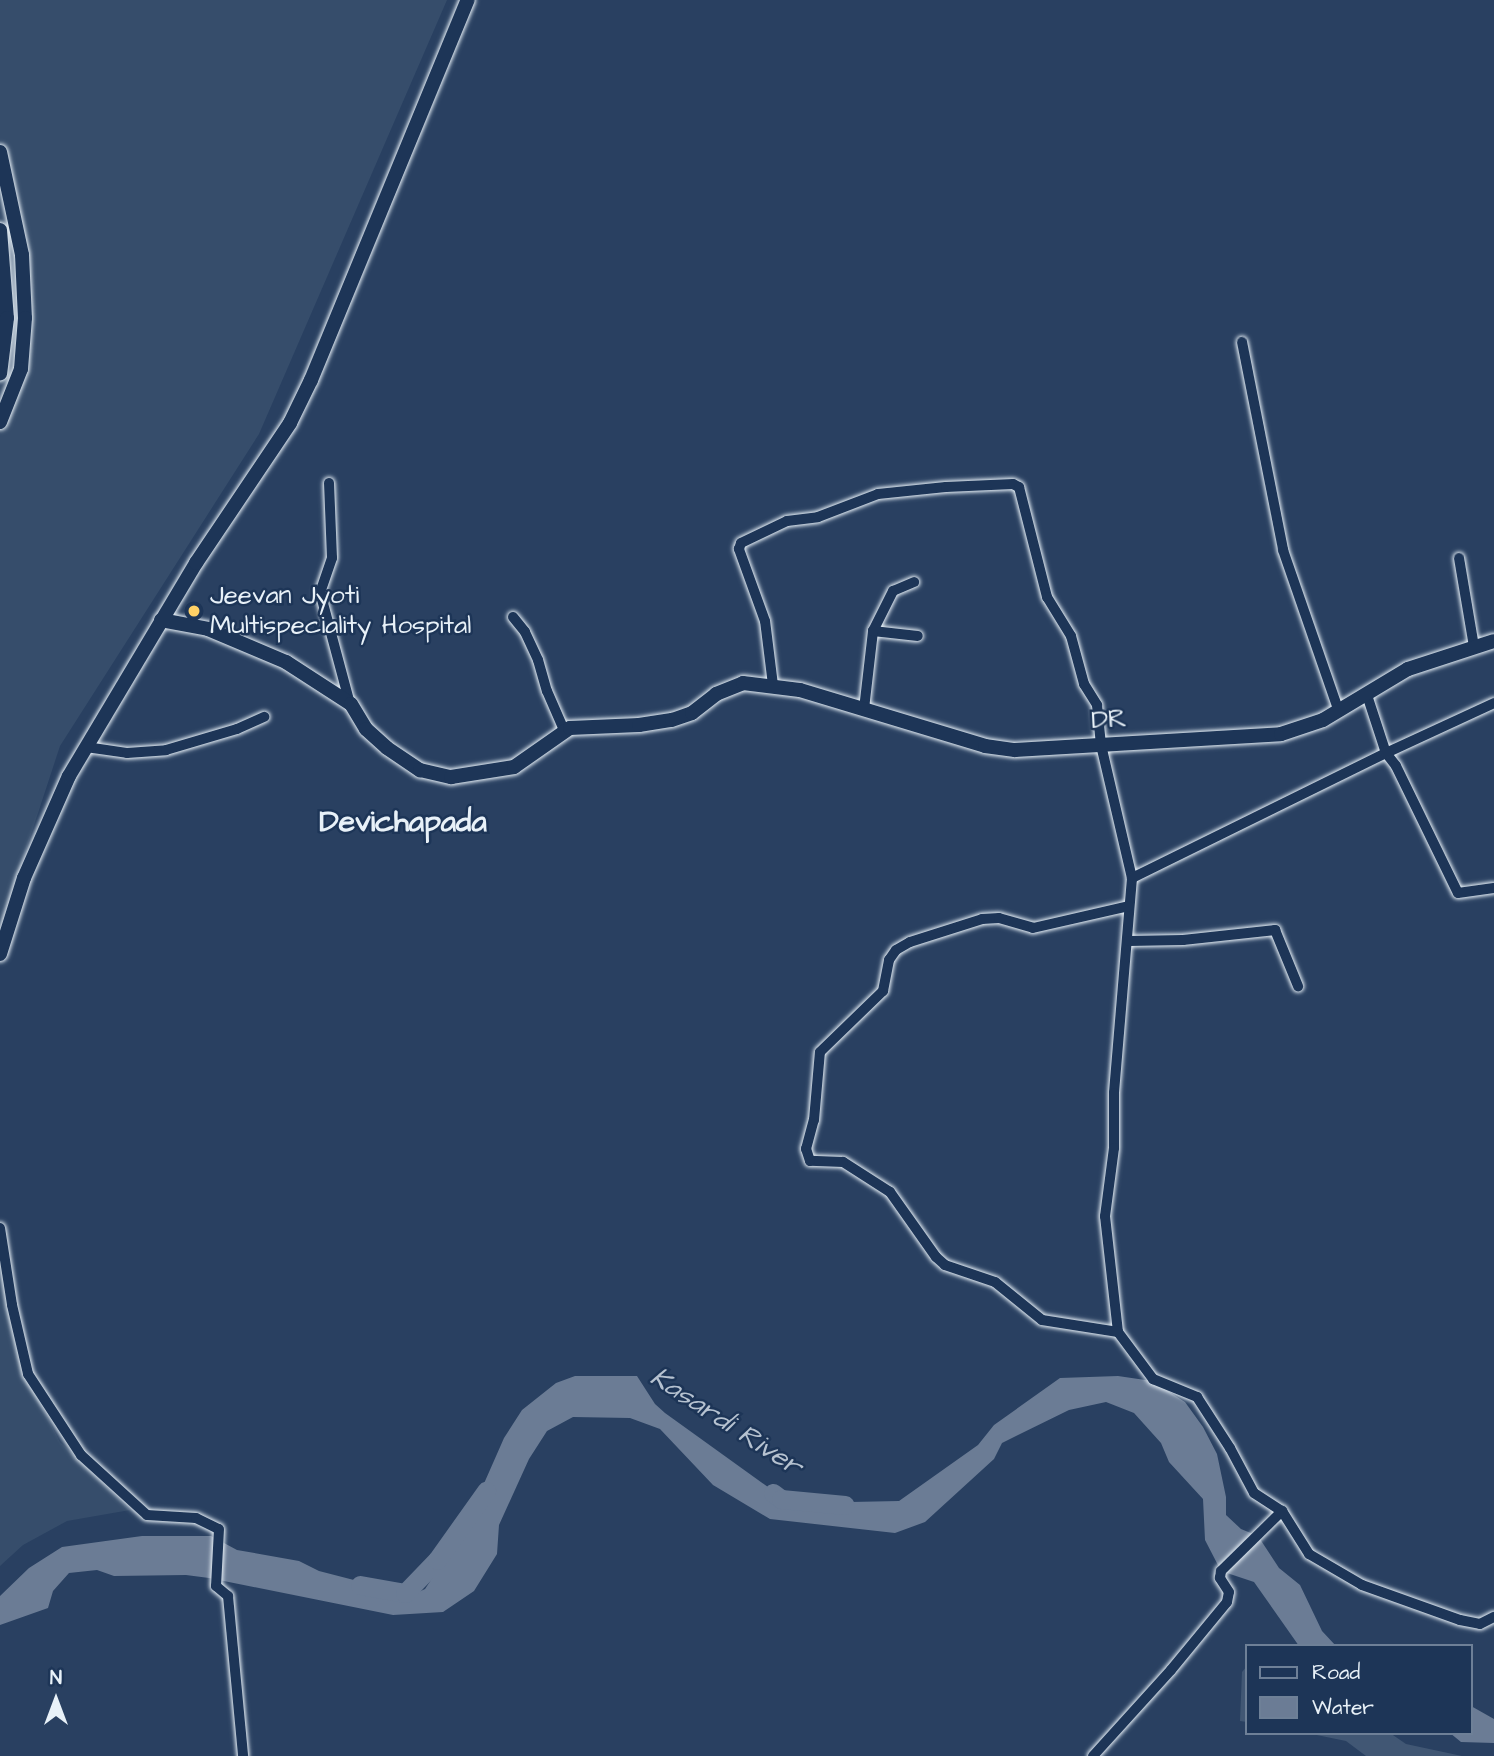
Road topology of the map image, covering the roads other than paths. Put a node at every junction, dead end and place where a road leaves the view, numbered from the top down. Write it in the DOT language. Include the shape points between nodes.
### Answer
graph roads {
  1 [pos="468,0"];
  2 [pos="0,152"];
  3 [pos="0,230"];
  4 [pos="1242,342"];
  5 [pos="0,374"];
  6 [pos="0,422"];
  7 [pos="329,483"];
  8 [pos="1459,558"];
  9 [pos="914,582"];
  10 [pos="513,617"];
  11 [pos="161,620"];
  12 [pos="873,631"];
  13 [pos="918,636"];
  14 [pos="1494,641"];
  15 [pos="1474,647"];
  16 [pos="774,685"];
  17 [pos="1367,695"];
  18 [pos="351,704"];
  19 [pos="1494,704"];
  20 [pos="864,709"];
  21 [pos="1339,712"];
  22 [pos="264,716"];
  23 [pos="564,730"];
  24 [pos="1101,745"];
  25 [pos="86,747"];
  26 [pos="1386,752"];
  27 [pos="1132,878"];
  28 [pos="1494,888"];
  29 [pos="1129,906"];
  30 [pos="1129,941"];
  31 [pos="0,954"];
  32 [pos="1298,986"];
  33 [pos="0,1228"];
  34 [pos="1118,1332"];
  35 [pos="1282,1511"];
  36 [pos="1494,1617"];
  37 [pos="243,1756"];
  38 [pos="1093,1756"];
  1 -- 11 [label="main road" via="290,423"];
  2 -- 6 [label="main road" via="22,255 25,318 21,369"];
  3 -- 5 [label="main road" via="7,318"];
  4 -- 21 [label="street" via="1283,550"];
  7 -- 18 [label="street" via="331,558 320,592"];
  8 -- 15 [label="street"];
  9 -- 12 [label="street" via="893,591"];
  10 -- 23 [label="street" via="538,660"];
  11 -- 18 [label="main road" via="208,629 248,645 286,662"];
  11 -- 25 [label="main road"];
  12 -- 13 [label="street"];
  12 -- 20 [label="street"];
  14 -- 15 [label="main road, DR"];
  15 -- 17 [label="main road, DR" via="1408,669"];
  16 -- 20 [label="main road, DR"];
  16 -- 23 [label="main road, DR" via="743,683 672,720"];
  16 -- 24 [label="street" via="765,621 741,544 787,521 818,517 873,495 1013,484 1023,493 1047,597 1071,636 1082,679 1096,701"];
  17 -- 21 [label="main road, DR"];
  17 -- 26 [label="street"];
  18 -- 23 [label="main road" via="366,729 387,748 420,770 451,777 514,767"];
  19 -- 26 [label="street"];
  20 -- 24 [label="main road, DR" via="985,746 1015,750"];
  21 -- 24 [label="main road, DR" via="1281,734"];
  22 -- 25 [label="street" via="166,750 127,753"];
  24 -- 27 [label="street"];
  25 -- 31 [label="main road" via="24,878"];
  26 -- 27 [label="street"];
  26 -- 28 [label="street" via="1458,893"];
  27 -- 29 [label="street"];
  29 -- 30 [label="street"];
  29 -- 34 [label="street" via="1033,928 999,918 982,919 896,950 889,960 883,991 820,1052 814,1120 806,1149 810,1161 843,1162 890,1192 945,1265 995,1282 1042,1320"];
  30 -- 32 [label="street" via="1275,930"];
  30 -- 34 [label="street" via="1105,1216"];
  33 -- 37 [label="street" via="28,1374 81,1455 146,1516 195,1518 219,1529 216,1586 228,1596"];
  34 -- 35 [label="street" via="1153,1379 1197,1397 1254,1493"];
  35 -- 36 [label="street" via="1309,1554 1362,1585 1460,1620 1480,1624"];
  35 -- 38 [label="street" via="1221,1572 1229,1592 1227,1602"];
}
